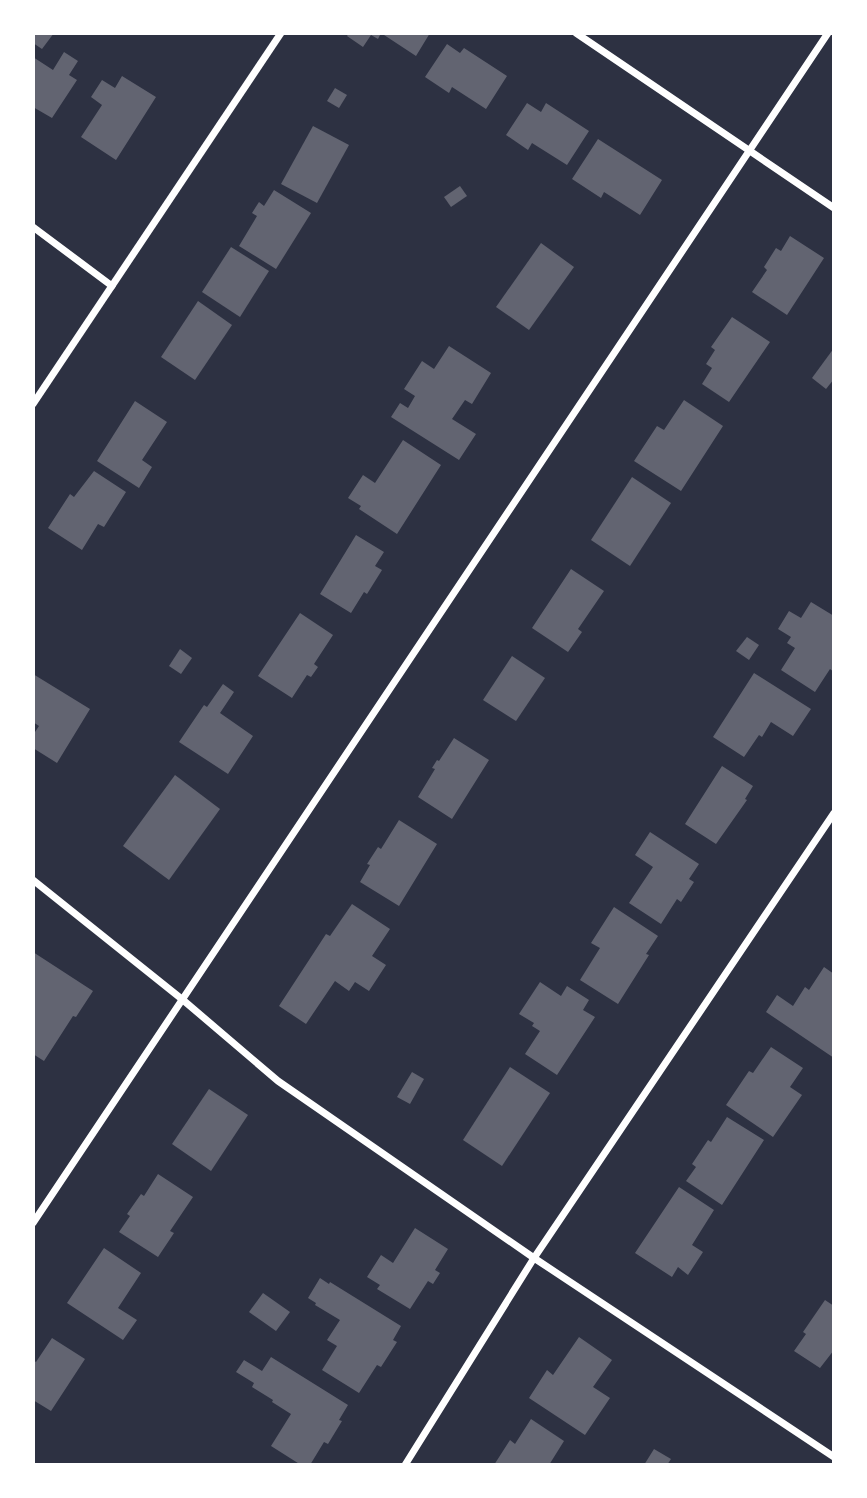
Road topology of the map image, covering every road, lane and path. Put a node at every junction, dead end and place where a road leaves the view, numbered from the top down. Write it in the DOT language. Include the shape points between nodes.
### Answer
graph roads {
  1 [pos="281,33"];
  2 [pos="576,33"];
  3 [pos="828,33"];
  4 [pos="751,151"];
  5 [pos="834,208"];
  6 [pos="33,227"];
  7 [pos="112,286"];
  8 [pos="33,404"];
  9 [pos="834,813"];
  10 [pos="33,880"];
  11 [pos="183,1000"];
  12 [pos="33,1223"];
  13 [pos="534,1258"];
  14 [pos="834,1457"];
  15 [pos="405,1465"];
  1 -- 7 [label="street"];
  2 -- 4 [label="street"];
  3 -- 4 [label="street"];
  4 -- 5 [label="street"];
  4 -- 11 [label="street"];
  6 -- 7 [label="street"];
  7 -- 8 [label="street"];
  9 -- 13 [label="street"];
  10 -- 11 [label="street"];
  11 -- 12 [label="street"];
  11 -- 13 [label="street" via="278,1081"];
  13 -- 14 [label="street"];
  13 -- 15 [label="street"];
}
